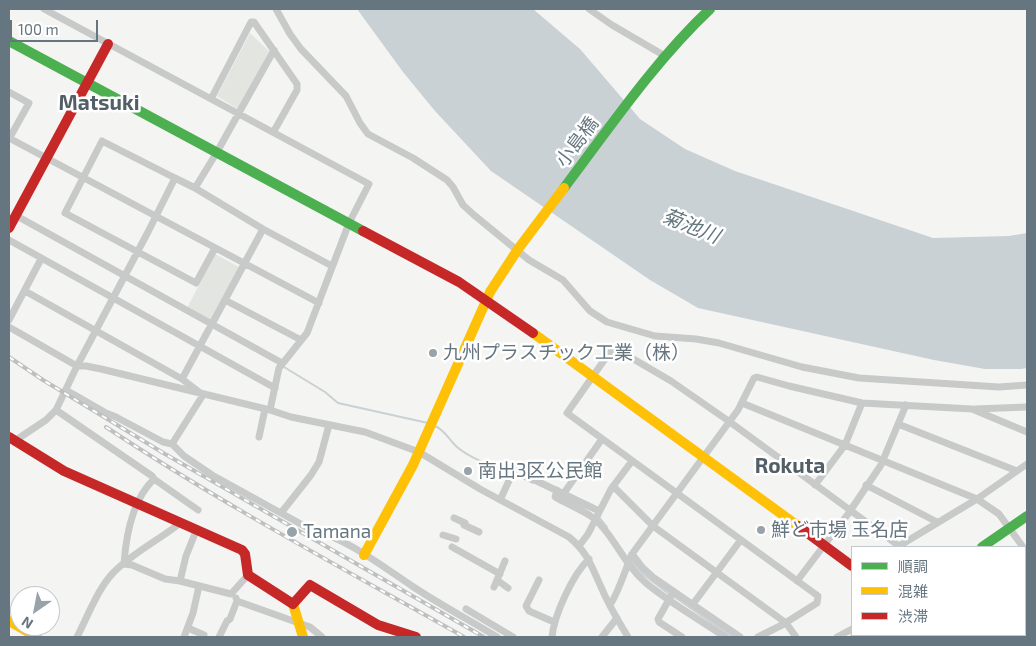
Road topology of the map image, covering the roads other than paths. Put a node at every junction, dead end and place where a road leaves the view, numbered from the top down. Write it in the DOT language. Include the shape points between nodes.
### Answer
graph roads {
  1 [pos="44,9"];
  2 [pos="276,9"];
  3 [pos="589,9"];
  4 [pos="710,9"];
  5 [pos="52,11"];
  6 [pos="9,40"];
  7 [pos="108,44"];
  8 [pos="274,50"];
  9 [pos="663,58"];
  10 [pos="87,83"];
  11 [pos="9,92"];
  12 [pos="211,98"];
  13 [pos="239,113"];
  14 [pos="274,131"];
  15 [pos="9,138"];
  16 [pos="217,152"];
  17 [pos="46,158"];
  18 [pos="175,178"];
  19 [pos="84,179"];
  20 [pos="194,188"];
  21 [pos="156,218"];
  22 [pos="13,219"];
  23 [pos="349,223"];
  24 [pos="263,229"];
  25 [pos="9,240"];
  26 [pos="519,247"];
  27 [pos="215,248"];
  28 [pos="137,253"];
  29 [pos="41,259"];
  30 [pos="244,264"];
  31 [pos="332,266"];
  32 [pos="123,279"];
  33 [pos="25,291"];
  34 [pos="113,298"];
  35 [pos="225,300"];
  36 [pos="319,304"];
  37 [pos="9,320"];
  38 [pos="210,326"];
  39 [pos="9,327"];
  40 [pos="95,330"];
  41 [pos="301,340"];
  42 [pos="200,347"];
  43 [pos="281,365"];
  44 [pos="77,366"];
  45 [pos="592,378"];
  46 [pos="182,380"];
  47 [pos="1027,384"];
  48 [pos="275,388"];
  49 [pos="66,390"];
  50 [pos="204,395"];
  51 [pos="742,403"];
  52 [pos="862,403"];
  53 [pos="906,405"];
  54 [pos="1027,407"];
  55 [pos="972,409"];
  56 [pos="56,410"];
  57 [pos="268,410"];
  58 [pos="730,422"];
  59 [pos="898,424"];
  60 [pos="328,425"];
  61 [pos="1027,432"];
  62 [pos="259,437"];
  63 [pos="602,439"];
  64 [pos="13,440"];
  65 [pos="172,444"];
  66 [pos="845,445"];
  67 [pos="419,452"];
  68 [pos="702,458"];
  69 [pos="882,460"];
  70 [pos="632,461"];
  71 [pos="1027,464"];
  72 [pos="1017,471"];
  73 [pos="154,479"];
  74 [pos="815,485"];
  75 [pos="866,485"];
  76 [pos="614,486"];
  77 [pos="555,492"];
  78 [pos="564,493"];
  79 [pos="676,493"];
  80 [pos="977,499"];
  81 [pos="500,500"];
  82 [pos="137,504"];
  83 [pos="198,510"];
  84 [pos="850,510"];
  85 [pos="281,512"];
  86 [pos="597,516"];
  87 [pos="1027,516"];
  88 [pos="454,518"];
  89 [pos="937,522"];
  90 [pos="179,523"];
  91 [pos="653,526"];
  92 [pos="1010,528"];
  93 [pos="196,531"];
  94 [pos="479,532"];
  95 [pos="443,535"];
  96 [pos="456,539"];
  97 [pos="740,541"];
  98 [pos="823,545"];
  99 [pos="579,546"];
  100 [pos="983,546"];
  101 [pos="1022,546"];
  102 [pos="452,547"];
  103 [pos="364,555"];
  104 [pos="589,559"];
  105 [pos="630,559"];
  106 [pos="505,561"];
  107 [pos="124,564"];
  108 [pos="851,565"];
  109 [pos="717,573"];
  110 [pos="248,575"];
  111 [pos="497,580"];
  112 [pos="539,580"];
  113 [pos="180,581"];
  114 [pos="797,581"];
  115 [pos="199,586"];
  116 [pos="508,588"];
  117 [pos="234,593"];
  118 [pos="671,595"];
  119 [pos="237,601"];
  120 [pos="293,604"];
  121 [pos="610,604"];
  122 [pos="693,604"];
  123 [pos="466,609"];
  124 [pos="617,618"];
  125 [pos="230,619"];
  126 [pos="9,621"];
  127 [pos="554,622"];
  128 [pos="298,623"];
  129 [pos="786,623"];
  130 [pos="188,628"];
  131 [pos="229,629"];
  132 [pos="851,630"];
  133 [pos="204,634"];
  134 [pos="410,636"];
  135 [pos="946,636"];
  136 [pos="37,637"];
  137 [pos="78,637"];
  138 [pos="184,637"];
  139 [pos="219,637"];
  140 [pos="302,637"];
  141 [pos="322,637"];
  142 [pos="498,637"];
  143 [pos="512,637"];
  144 [pos="552,637"];
  145 [pos="602,637"];
  146 [pos="628,637"];
  147 [pos="682,637"];
  148 [pos="725,637"];
  149 [pos="740,637"];
  150 [pos="758,637"];
  151 [pos="796,637"];
  152 [pos="837,637"];
  153 [pos="950,637"];
  1 -- 5 [label="street"];
  2 -- 26 [label="street" via="290,34 346,96 368,134 447,180 463,205"];
  3 -- 9 [label="street"];
  4 -- 9 [label="street, 小島橋"];
  5 -- 7 [label="street"];
  6 -- 10 [label="street"];
  7 -- 10 [label="street"];
  7 -- 12 [label="street"];
  8 -- 12 [label="street" via="251,22"];
  8 -- 13 [label="street"];
  8 -- 14 [label="street" via="297,84 297,90"];
  9 -- 26 [label="street, 小島橋"];
  10 -- 16 [label="street"];
  10 -- 17 [label="street"];
  11 -- 15 [label="street" via="29,103"];
  12 -- 13 [label="street"];
  13 -- 14 [label="street"];
  13 -- 16 [label="street"];
  14 -- 23 [label="street" via="369,184"];
  15 -- 17 [label="street"];
  16 -- 20 [label="street"];
  16 -- 23 [label="street"];
  17 -- 19 [label="street"];
  17 -- 22 [label="street"];
  18 -- 19 [label="street" via="102,141"];
  18 -- 20 [label="street"];
  18 -- 21 [label="street"];
  19 -- 21 [label="street"];
  19 -- 28 [label="street" via="65,213"];
  20 -- 24 [label="street"];
  21 -- 27 [label="street"];
  21 -- 28 [label="street"];
  22 -- 32 [label="street"];
  23 -- 31 [label="street"];
  23 -- 45 [label="street" via="459,282"];
  24 -- 30 [label="street"];
  24 -- 31 [label="street"];
  25 -- 29 [label="street"];
  26 -- 47 [label="street" via="529,260 563,280 590,311 607,322 634,331 664,338 719,343 802,367 859,378 999,387"];
  26 -- 67 [label="street, 小島橋" via="490,292"];
  27 -- 28 [label="street" via="196,283"];
  27 -- 30 [label="street"];
  28 -- 32 [label="street"];
  29 -- 33 [label="street"];
  29 -- 34 [label="street"];
  30 -- 35 [label="street"];
  30 -- 36 [label="street"];
  31 -- 36 [label="street"];
  32 -- 34 [label="street"];
  32 -- 38 [label="street"];
  33 -- 37 [label="street"];
  33 -- 40 [label="street"];
  34 -- 40 [label="street"];
  34 -- 42 [label="street"];
  35 -- 38 [label="street"];
  35 -- 41 [label="street"];
  36 -- 41 [label="street"];
  38 -- 42 [label="street"];
  38 -- 43 [label="street"];
  39 -- 44 [label="street"];
  40 -- 44 [label="street"];
  40 -- 46 [label="street"];
  41 -- 43 [label="street"];
  42 -- 46 [label="street"];
  42 -- 48 [label="street"];
  43 -- 48 [label="street"];
  44 -- 49 [label="street"];
  44 -- 50 [label="street"];
  45 -- 58 [label="street" via="612,349 618,350 671,381"];
  45 -- 63 [label="street" via="567,413"];
  45 -- 68 [label="street"];
  46 -- 50 [label="street"];
  48 -- 57 [label="street"];
  49 -- 56 [label="street"];
  49 -- 65 [label="street"];
  50 -- 57 [label="street"];
  50 -- 65 [label="street"];
  51 -- 52 [label="street" via="757,377"];
  51 -- 58 [label="street"];
  51 -- 66 [label="street"];
  52 -- 53 [label="street"];
  52 -- 66 [label="street"];
  53 -- 55 [label="street"];
  53 -- 59 [label="street"];
  54 -- 55 [label="street"];
  55 -- 61 [label="street"];
  56 -- 64 [label="street"];
  56 -- 73 [label="street"];
  57 -- 60 [label="street"];
  57 -- 62 [label="street"];
  58 -- 68 [label="street"];
  58 -- 74 [label="street"];
  59 -- 69 [label="street"];
  59 -- 72 [label="street"];
  60 -- 67 [label="street" via="366,432"];
  60 -- 85 [label="street" via="320,462"];
  63 -- 70 [label="street"];
  63 -- 78 [label="street"];
  64 -- 82 [label="street" via="58,468"];
  65 -- 85 [label="street" via="212,475"];
  66 -- 69 [label="street"];
  66 -- 74 [label="street"];
  67 -- 81 [label="street"];
  67 -- 103 [label="street, 小島橋"];
  68 -- 79 [label="street"];
  68 -- 98 [label="street"];
  69 -- 75 [label="street"];
  69 -- 80 [label="street"];
  70 -- 76 [label="street"];
  70 -- 79 [label="street"];
  71 -- 72 [label="street"];
  72 -- 80 [label="street"];
  73 -- 82 [label="street"];
  73 -- 83 [label="street"];
  74 -- 84 [label="street"];
  75 -- 84 [label="street"];
  75 -- 89 [label="street"];
  76 -- 86 [label="street"];
  76 -- 91 [label="street"];
  77 -- 78 [label="street"];
  77 -- 81 [label="street" via="514,470"];
  77 -- 86 [label="street" via="555,498"];
  78 -- 86 [label="street"];
  79 -- 91 [label="street"];
  79 -- 97 [label="street"];
  80 -- 89 [label="street"];
  80 -- 92 [label="street" via="999,514"];
  81 -- 99 [label="street" via="569,537"];
  82 -- 90 [label="street"];
  82 -- 107 [label="street" via="130,524"];
  84 -- 89 [label="street" via="899,546"];
  84 -- 98 [label="street"];
  85 -- 103 [label="street"];
  86 -- 99 [label="street"];
  86 -- 105 [label="street"];
  87 -- 92 [label="street"];
  88 -- 94 [label="street"];
  90 -- 93 [label="street"];
  90 -- 107 [label="street"];
  91 -- 105 [label="street"];
  91 -- 109 [label="street"];
  92 -- 100 [label="street"];
  92 -- 101 [label="street"];
  93 -- 110 [label="street" via="242,550"];
  93 -- 113 [label="street"];
  95 -- 96 [label="street"];
  97 -- 109 [label="street"];
  97 -- 114 [label="street"];
  98 -- 108 [label="street"];
  98 -- 114 [label="street"];
  99 -- 104 [label="street"];
  102 -- 111 [label="street"];
  103 -- 142 [label="street"];
  104 -- 121 [label="street"];
  104 -- 127 [label="street" via="566,594"];
  105 -- 118 [label="street" via="645,582"];
  105 -- 121 [label="street"];
  106 -- 111 [label="street"];
  107 -- 113 [label="street"];
  107 -- 137 [label="street" via="102,589"];
  109 -- 122 [label="street"];
  109 -- 129 [label="street"];
  110 -- 117 [label="street"];
  110 -- 120 [label="street"];
  111 -- 116 [label="street"];
  112 -- 127 [label="street" via="526,606 529,611"];
  113 -- 115 [label="street"];
  114 -- 129 [label="street" via="818,596 817,603"];
  115 -- 117 [label="street"];
  115 -- 130 [label="street"];
  117 -- 119 [label="street"];
  118 -- 122 [label="street"];
  118 -- 147 [label="street" via="658,619"];
  118 -- 148 [label="street"];
  119 -- 125 [label="street"];
  119 -- 128 [label="street"];
  120 -- 128 [label="street"];
  120 -- 134 [label="street" via="310,585 378,625"];
  121 -- 124 [label="street"];
  122 -- 149 [label="street"];
  123 -- 143 [label="street"];
  124 -- 145 [label="street"];
  124 -- 146 [label="street"];
  125 -- 131 [label="street"];
  125 -- 139 [label="street"];
  126 -- 136 [label="street"];
  127 -- 144 [label="street"];
  128 -- 140 [label="street"];
  128 -- 141 [label="street" via="310,627"];
  129 -- 150 [label="street"];
  129 -- 151 [label="street"];
  130 -- 133 [label="street"];
  130 -- 138 [label="street"];
  132 -- 152 [label="street"];
  135 -- 153 [label="street"];
}
